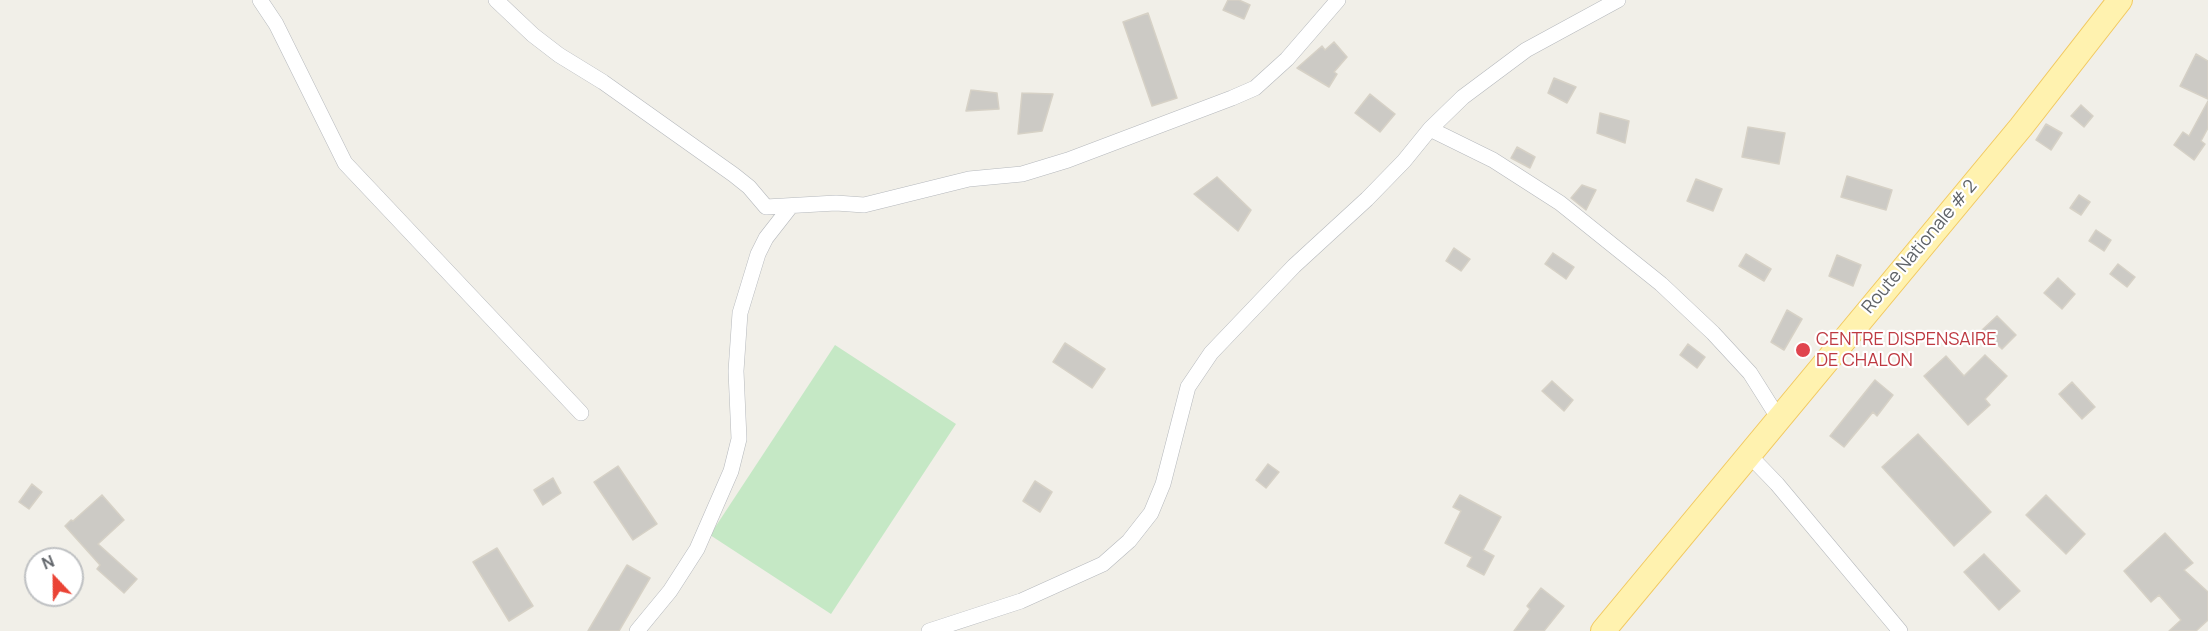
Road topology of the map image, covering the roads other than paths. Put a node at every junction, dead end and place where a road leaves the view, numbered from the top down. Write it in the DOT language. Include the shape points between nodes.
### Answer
graph roads {
  1 [pos="260,0"];
  2 [pos="496,0"];
  3 [pos="1338,0"];
  4 [pos="1618,0"];
  5 [pos="2121,0"];
  6 [pos="1430,129"];
  7 [pos="791,206"];
  8 [pos="581,413"];
  9 [pos="1779,419"];
  10 [pos="1749,455"];
  11 [pos="637,631"];
  12 [pos="929,631"];
  13 [pos="1603,631"];
  14 [pos="1900,631"];
  1 -- 8 [label="street" via="276,24 345,163"];
  2 -- 7 [label="street" via="560,56 735,175 766,207"];
  3 -- 7 [label="street" via="1287,59 1255,87 1101,148 1022,174 969,179 864,205 836,202"];
  4 -- 6 [label="street" via="1526,50 1463,97"];
  5 -- 9 [label="main road, Route Nationale # 2"];
  6 -- 9 [label="street" via="1493,159 1560,203 1661,284 1750,373"];
  6 -- 12 [label="street" via="1367,199 1294,266 1210,353 1188,387 1151,513 1129,541 1103,564 1021,601"];
  7 -- 11 [label="street" via="758,254 740,313 736,370 739,439 731,471 697,549 670,591"];
  9 -- 10 [label="main road, Route Nationale # 2"];
  10 -- 13 [label="main road, Route Nationale # 2"];
  10 -- 14 [label="street"];
}
